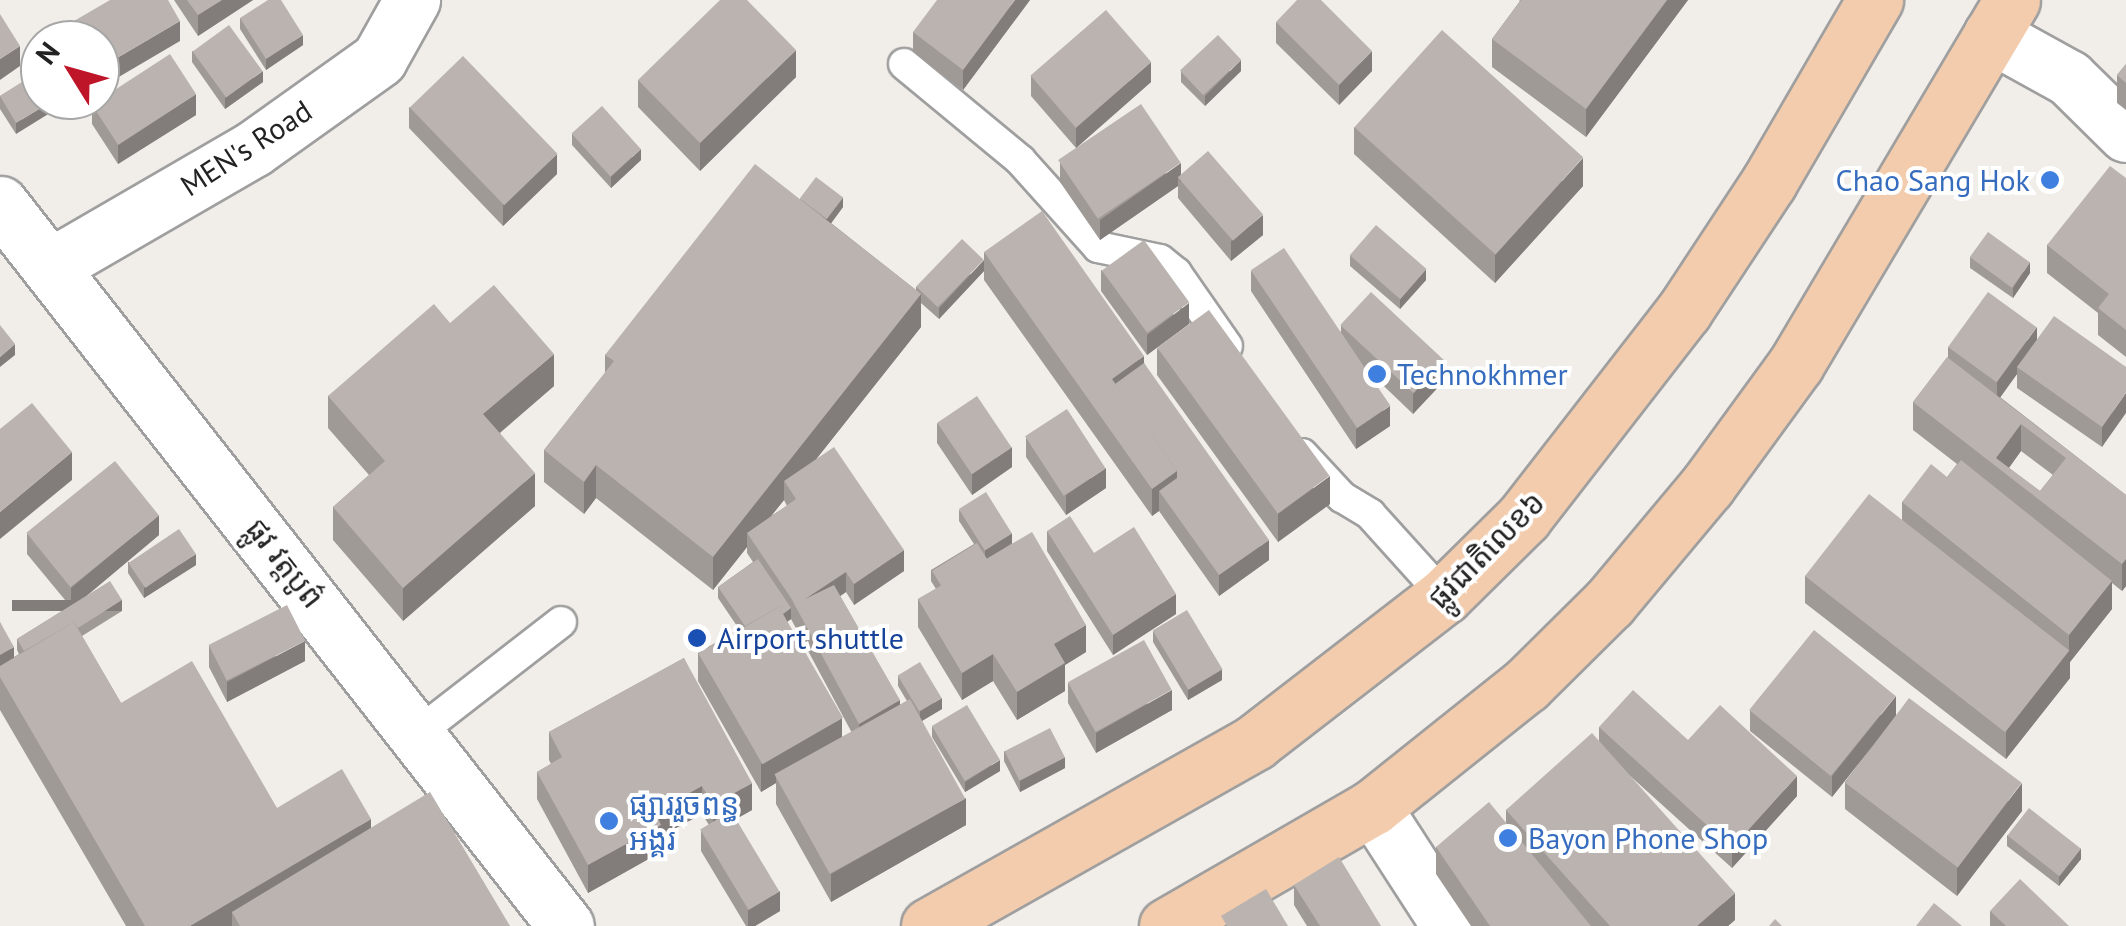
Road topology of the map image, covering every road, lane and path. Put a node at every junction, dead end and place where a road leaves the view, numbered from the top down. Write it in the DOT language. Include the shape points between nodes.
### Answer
graph roads {
  1 [pos="412,0"];
  2 [pos="1870,2"];
  3 [pos="2001,18"];
  4 [pos="904,64"];
  5 [pos="2126,134"];
  6 [pos="0,204"];
  7 [pos="52,266"];
  8 [pos="1240,365"];
  9 [pos="1283,427"];
  10 [pos="1444,596"];
  11 [pos="561,622"];
  12 [pos="418,732"];
  13 [pos="1373,807"];
  14 [pos="566,926"];
  15 [pos="929,926"];
  16 [pos="1167,926"];
  17 [pos="1450,926"];
  1 -- 7 [label="street, MEN's Road" via="379,59 252,149"];
  2 -- 10 [label="main road, ផ្លូវជាតិលេខ៦" via="1770,182 1672,326 1524,517"];
  3 -- 5 [label="street"];
  3 -- 13 [label="main road" via="1796,364 1706,486 1609,603 1526,685"];
  4 -- 8 [label="lane" via="1012,153 1098,248 1160,260 1176,273"];
  6 -- 7 [label="street, ផ្លូវ វត្តបូព៌"];
  7 -- 12 [label="street, ផ្លូវ វត្តបូព៌"];
  9 -- 10 [label="lane" via="1342,497 1370,514"];
  10 -- 15 [label="main road, ផ្លូវជាតិលេខ៦" via="1255,742"];
  11 -- 12 [label="lane"];
  12 -- 14 [label="street, ផ្លូវ វត្តបូព៌"];
  13 -- 16 [label="main road"];
  13 -- 17 [label="street"];
}
